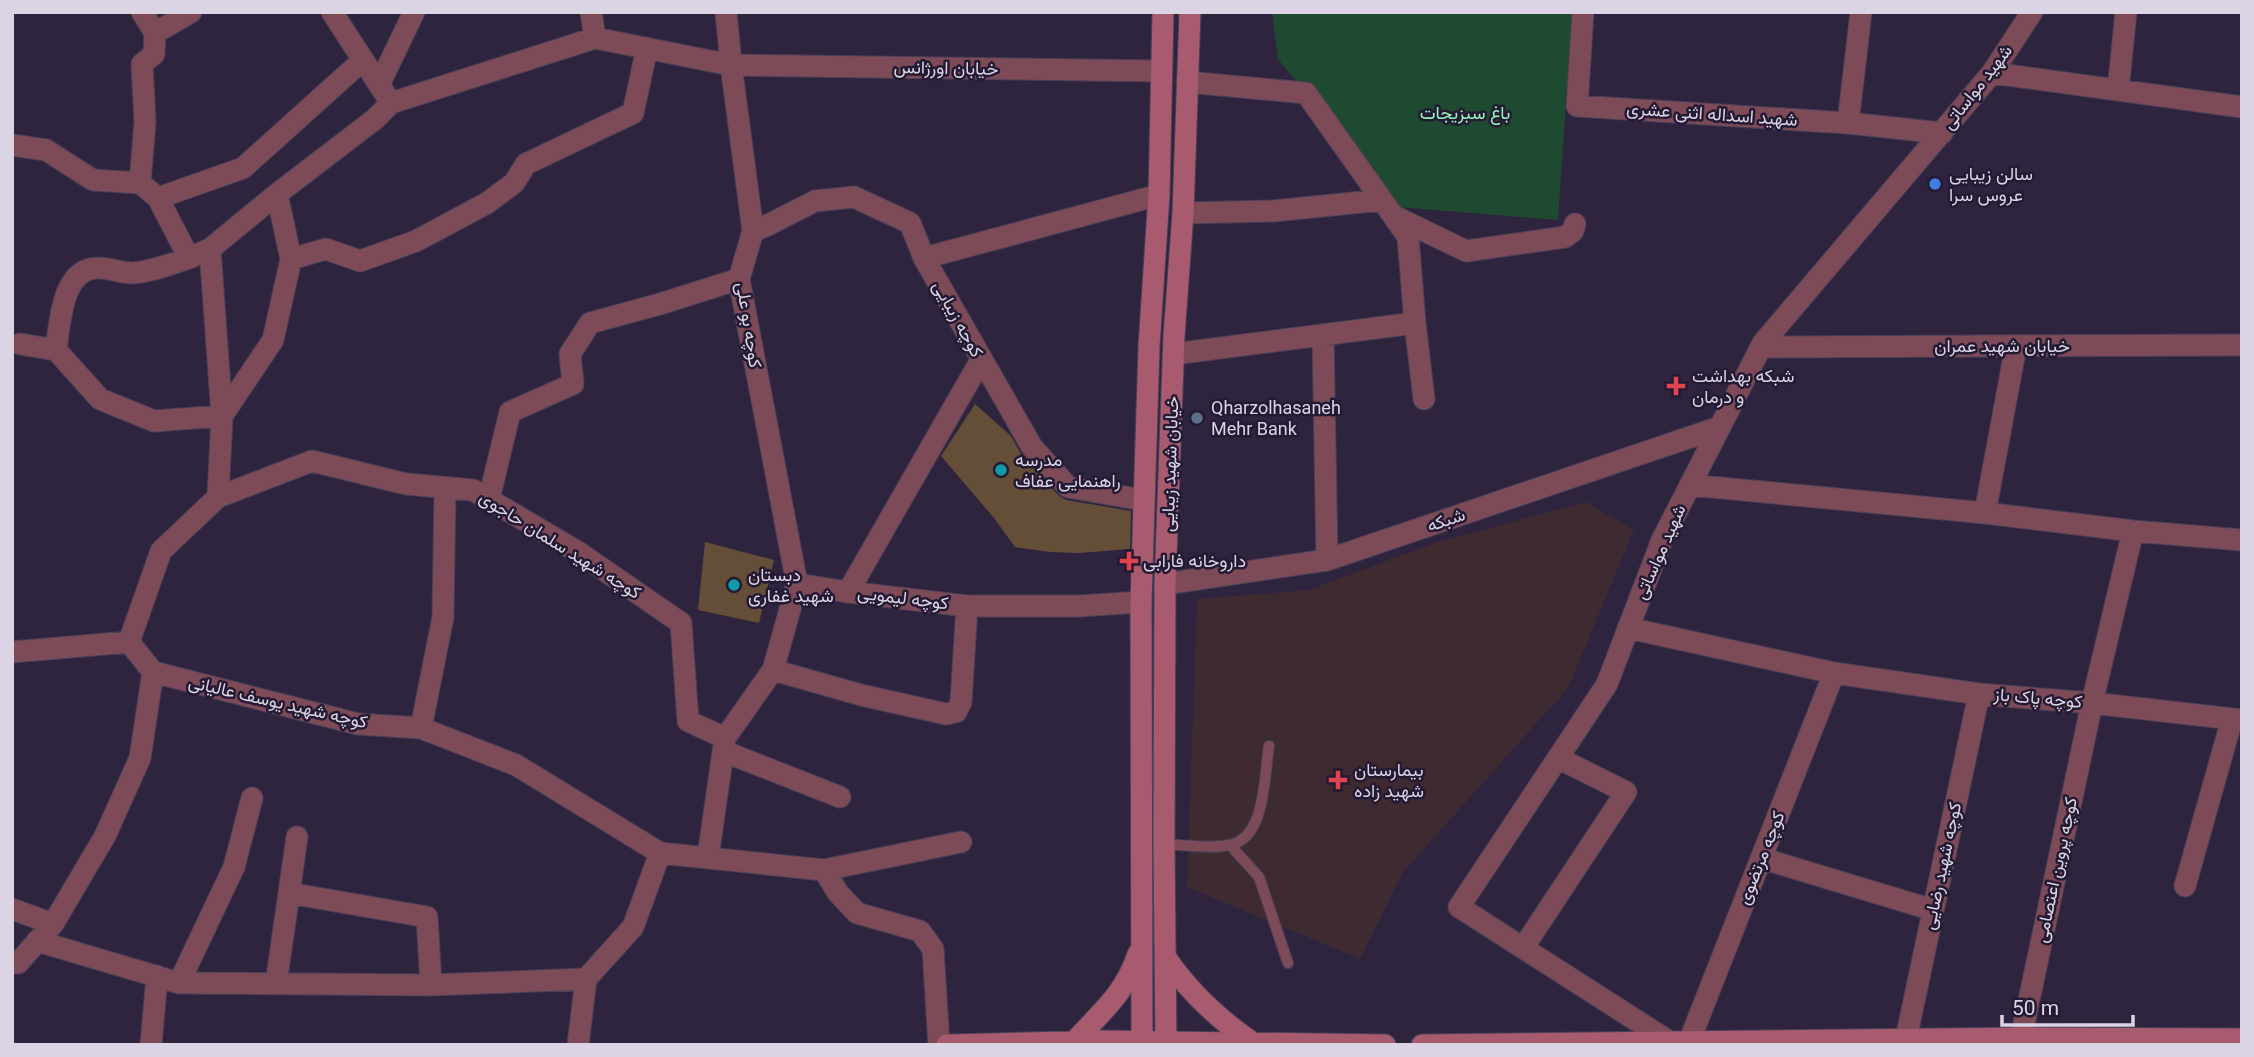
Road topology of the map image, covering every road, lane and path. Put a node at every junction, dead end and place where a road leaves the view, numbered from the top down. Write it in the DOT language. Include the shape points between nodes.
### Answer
graph roads {
  1 [pos="142,12"];
  2 [pos="191,12"];
  3 [pos="332,12"];
  4 [pos="414,12"];
  5 [pos="591,12"];
  6 [pos="726,12"];
  7 [pos="1163,12"];
  8 [pos="1190,12"];
  9 [pos="1583,12"];
  10 [pos="1861,12"];
  11 [pos="2032,12"];
  12 [pos="2126,12"];
  13 [pos="155,33"];
  14 [pos="595,38"];
  15 [pos="647,48"];
  16 [pos="363,60"];
  17 [pos="731,65"];
  18 [pos="1161,71"];
  19 [pos="1992,73"];
  20 [pos="1187,82"];
  21 [pos="379,85"];
  22 [pos="2118,90"];
  23 [pos="391,103"];
  24 [pos="2242,107"];
  25 [pos="1848,123"];
  26 [pos="1942,132"];
  27 [pos="12,145"];
  28 [pos="140,183"];
  29 [pos="277,194"];
  30 [pos="1159,195"];
  31 [pos="158,198"];
  32 [pos="1382,200"];
  33 [pos="1183,213"];
  34 [pos="1396,217"];
  35 [pos="1575,224"];
  36 [pos="753,230"];
  37 [pos="210,249"];
  38 [pos="189,258"];
  39 [pos="924,258"];
  40 [pos="291,259"];
  41 [pos="738,279"];
  42 [pos="1415,323"];
  43 [pos="1323,336"];
  44 [pos="2242,345"];
  45 [pos="15,346"];
  46 [pos="2016,346"];
  47 [pos="1761,347"];
  48 [pos="56,350"];
  49 [pos="1173,354"];
  50 [pos="981,360"];
  51 [pos="1424,399"];
  52 [pos="222,416"];
  53 [pos="1720,427"];
  54 [pos="1690,485"];
  55 [pos="445,488"];
  56 [pos="218,497"];
  57 [pos="489,499"];
  58 [pos="1143,500"];
  59 [pos="1986,513"];
  60 [pos="2133,531"];
  61 [pos="2242,540"];
  62 [pos="1327,560"];
  63 [pos="797,584"];
  64 [pos="1165,584"];
  65 [pos="848,592"];
  66 [pos="1141,602"];
  67 [pos="967,606"];
  68 [pos="1628,628"];
  69 [pos="129,642"];
  70 [pos="12,652"];
  71 [pos="774,670"];
  72 [pos="153,672"];
  73 [pos="1834,673"];
  74 [pos="1979,694"];
  75 [pos="2092,703"];
  76 [pos="2237,719"];
  77 [pos="421,728"];
  78 [pos="724,744"];
  79 [pos="1269,746"];
  80 [pos="1558,758"];
  81 [pos="840,797"];
  82 [pos="252,798"];
  83 [pos="297,837"];
  84 [pos="961,842"];
  85 [pos="1164,844"];
  86 [pos="1230,845"];
  87 [pos="660,853"];
  88 [pos="708,857"];
  89 [pos="1761,858"];
  90 [pos="824,870"];
  91 [pos="2185,886"];
  92 [pos="289,893"];
  93 [pos="12,908"];
  94 [pos="1933,910"];
  95 [pos="53,924"];
  96 [pos="37,941"];
  97 [pos="1142,942"];
  98 [pos="1523,948"];
  99 [pos="1166,958"];
  100 [pos="1288,962"];
  101 [pos="12,963"];
  102 [pos="157,976"];
  103 [pos="586,979"];
  104 [pos="179,983"];
  105 [pos="276,984"];
  106 [pos="431,985"];
  107 [pos="2021,1038"];
  108 [pos="1906,1039"];
  109 [pos="2241,1039"];
  110 [pos="1074,1042"];
  111 [pos="1679,1042"];
  112 [pos="1142,1043"];
  113 [pos="1166,1043"];
  114 [pos="1253,1043"];
  115 [pos="1323,1044"];
  116 [pos="151,1045"];
  117 [pos="578,1045"];
  118 [pos="939,1045"];
  119 [pos="947,1045"];
  120 [pos="1385,1045"];
  121 [pos="1422,1045"];
  1 -- 13 [label="street"];
  2 -- 13 [label="street"];
  3 -- 16 [label="street"];
  4 -- 21 [label="street"];
  5 -- 14 [label="street"];
  6 -- 17 [label="street, کوچه بو علی"];
  7 -- 18 [label="main road, خیابان شهید زیبایی"];
  8 -- 20 [label="main road, خیابان شهید زیبایی"];
  9 -- 25 [label="street, شهید اسداله اثنی عشری" via="1577,106"];
  10 -- 25 [label="street"];
  11 -- 19 [label="street, شهید مواساتی"];
  12 -- 22 [label="street"];
  13 -- 28 [label="street" via="154,54 142,64 145,122"];
  14 -- 15 [label="street, خیابان اورژانس"];
  14 -- 23 [label="street"];
  15 -- 17 [label="street, خیابان اورژانس"];
  15 -- 40 [label="street" via="633,113 526,164 514,183 487,203 416,241 360,261 327,248"];
  16 -- 21 [label="street"];
  16 -- 31 [label="street" via="243,168"];
  17 -- 18 [label="street, خیابان اورژانس"];
  17 -- 36 [label="street, کوچه بو علی"];
  18 -- 30 [label="main road, خیابان شهید زیبایی"];
  19 -- 22 [label="street"];
  19 -- 26 [label="street, شهید مواساتی"];
  20 -- 32 [label="street" via="1306,93"];
  20 -- 33 [label="main road, خیابان شهید زیبایی"];
  21 -- 23 [label="street"];
  22 -- 24 [label="street"];
  23 -- 29 [label="street"];
  25 -- 26 [label="street, شهید اسداله اثنی عشری"];
  26 -- 47 [label="street, شهید مواساتی"];
  27 -- 28 [label="street" via="46,150 93,180"];
  28 -- 31 [label="street"];
  29 -- 37 [label="street"];
  29 -- 40 [label="street"];
  30 -- 39 [label="street"];
  30 -- 58 [label="main road, خیابان شهید زیبایی"];
  31 -- 38 [label="street"];
  32 -- 33 [label="street" via="1273,211"];
  32 -- 34 [label="street"];
  33 -- 49 [label="main road, خیابان شهید زیبایی"];
  34 -- 35 [label="street" via="1466,251 1565,237"];
  34 -- 42 [label="street" via="1408,237"];
  36 -- 39 [label="street, کوچه زیبایی" via="815,201 853,197 910,223"];
  36 -- 41 [label="street, کوچه بو علی"];
  37 -- 38 [label="street"];
  37 -- 52 [label="street"];
  38 -- 48 [label="street" via="130,273 83,270 72,282 61,314"];
  39 -- 50 [label="street, کوچه زیبایی"];
  40 -- 52 [label="street" via="273,340"];
  41 -- 57 [label="street" via="590,323 570,354 573,384 510,412"];
  41 -- 63 [label="street, کوچه بو علی"];
  42 -- 43 [label="street"];
  42 -- 51 [label="street"];
  43 -- 49 [label="street"];
  43 -- 62 [label="street"];
  44 -- 46 [label="street, خیابان شهید عمران"];
  45 -- 48 [label="street"];
  46 -- 47 [label="street, خیابان شهید عمران"];
  46 -- 59 [label="street"];
  47 -- 53 [label="street, شهید مواساتی"];
  48 -- 52 [label="street" via="100,399 154,421"];
  49 -- 64 [label="main road, خیابان شهید زیبایی"];
  50 -- 58 [label="street, کوچه زیبایی" via="1032,447 1068,487"];
  50 -- 65 [label="street, کوچه لیمویی"];
  52 -- 56 [label="street"];
  53 -- 54 [label="street, شهید مواساتی"];
  53 -- 62 [label="street, شبکه"];
  54 -- 59 [label="street"];
  54 -- 68 [label="street, شهید مواساتی" via="1662,540"];
  55 -- 56 [label="street, کوچه شهید سلمان حاجوی" via="406,484 312,461"];
  55 -- 57 [label="street, کوچه شهید سلمان حاجوی" via="473,490"];
  55 -- 77 [label="street" via="443,617"];
  56 -- 69 [label="street" via="161,551"];
  57 -- 78 [label="street, کوچه شهید سلمان حاجوی" via="578,552 681,623 688,721"];
  58 -- 66 [label="main road, خیابان شهید زیبایی"];
  59 -- 60 [label="street"];
  60 -- 61 [label="street"];
  60 -- 75 [label="street, کوچه پروین اعتصامی"];
  62 -- 64 [label="street, شبکه"];
  63 -- 65 [label="street"];
  63 -- 71 [label="street"];
  64 -- 85 [label="main road, خیابان شهید زیبایی"];
  65 -- 67 [label="street, کوچه لیمویی"];
  66 -- 67 [label="street, کوچه لیمویی"];
  66 -- 97 [label="main road, خیابان شهید زیبایی"];
  67 -- 71 [label="street" via="961,702 956,712 897,703"];
  68 -- 73 [label="street, کوچه پاک باز"];
  68 -- 80 [label="street, شهید مواساتی" via="1607,684"];
  69 -- 70 [label="street"];
  69 -- 72 [label="street"];
  71 -- 78 [label="street"];
  72 -- 77 [label="street, کوچه شهید یوسف عالیانی" via="358,724"];
  72 -- 95 [label="street" via="140,758 105,836"];
  73 -- 74 [label="street, کوچه پاک باز"];
  73 -- 89 [label="street, کوچه مرتضوی"];
  74 -- 75 [label="street, کوچه پاک باز"];
  74 -- 94 [label="street, کوچه شهید رضایی"];
  75 -- 76 [label="street, کوچه پاک باز"];
  75 -- 107 [label="street, کوچه پروین اعتصامی"];
  76 -- 91 [label="street"];
  77 -- 87 [label="street, کوچه شهید یوسف عالیانی" via="516,765"];
  78 -- 81 [label="street"];
  78 -- 88 [label="street"];
  79 -- 86 [label="lane" via="1257,823 1246,838"];
  80 -- 98 [label="street, شهید مواساتی" via="1459,907"];
  80 -- 98 [label="street" via="1626,792"];
  82 -- 104 [label="street" via="234,867"];
  83 -- 92 [label="street"];
  84 -- 90 [label="street"];
  85 -- 86 [label="lane"];
  85 -- 99 [label="main road, خیابان شهید زیبایی"];
  86 -- 100 [label="lane" via="1259,877"];
  87 -- 88 [label="street"];
  87 -- 103 [label="street" via="633,927"];
  88 -- 90 [label="street"];
  89 -- 94 [label="street"];
  89 -- 111 [label="street, کوچه مرتضوی"];
  90 -- 118 [label="street" via="857,913 920,931 933,949"];
  92 -- 105 [label="street"];
  92 -- 106 [label="street" via="427,917"];
  93 -- 95 [label="street"];
  94 -- 108 [label="street, کوچه شهید رضایی"];
  95 -- 96 [label="street"];
  96 -- 101 [label="street"];
  96 -- 102 [label="street"];
  97 -- 110 [label="main road" via="1125,985"];
  97 -- 112 [label="main road, خیابان شهید زیبایی"];
  98 -- 111 [label="street, شهید مواساتی"];
  99 -- 113 [label="main road, خیابان شهید زیبایی"];
  99 -- 114 [label="main road" via="1198,1000"];
  102 -- 104 [label="street"];
  102 -- 116 [label="street"];
  103 -- 106 [label="street"];
  103 -- 117 [label="street"];
  104 -- 105 [label="street"];
  105 -- 106 [label="street"];
  107 -- 108 [label="main road"];
  107 -- 109 [label="main road"];
  108 -- 111 [label="main road"];
  110 -- 112 [label="main road"];
  110 -- 119 [label="main road"];
  111 -- 121 [label="main road"];
  112 -- 113 [label="main road"];
  113 -- 114 [label="main road"];
  114 -- 115 [label="main road"];
  115 -- 120 [label="main road"];
}
